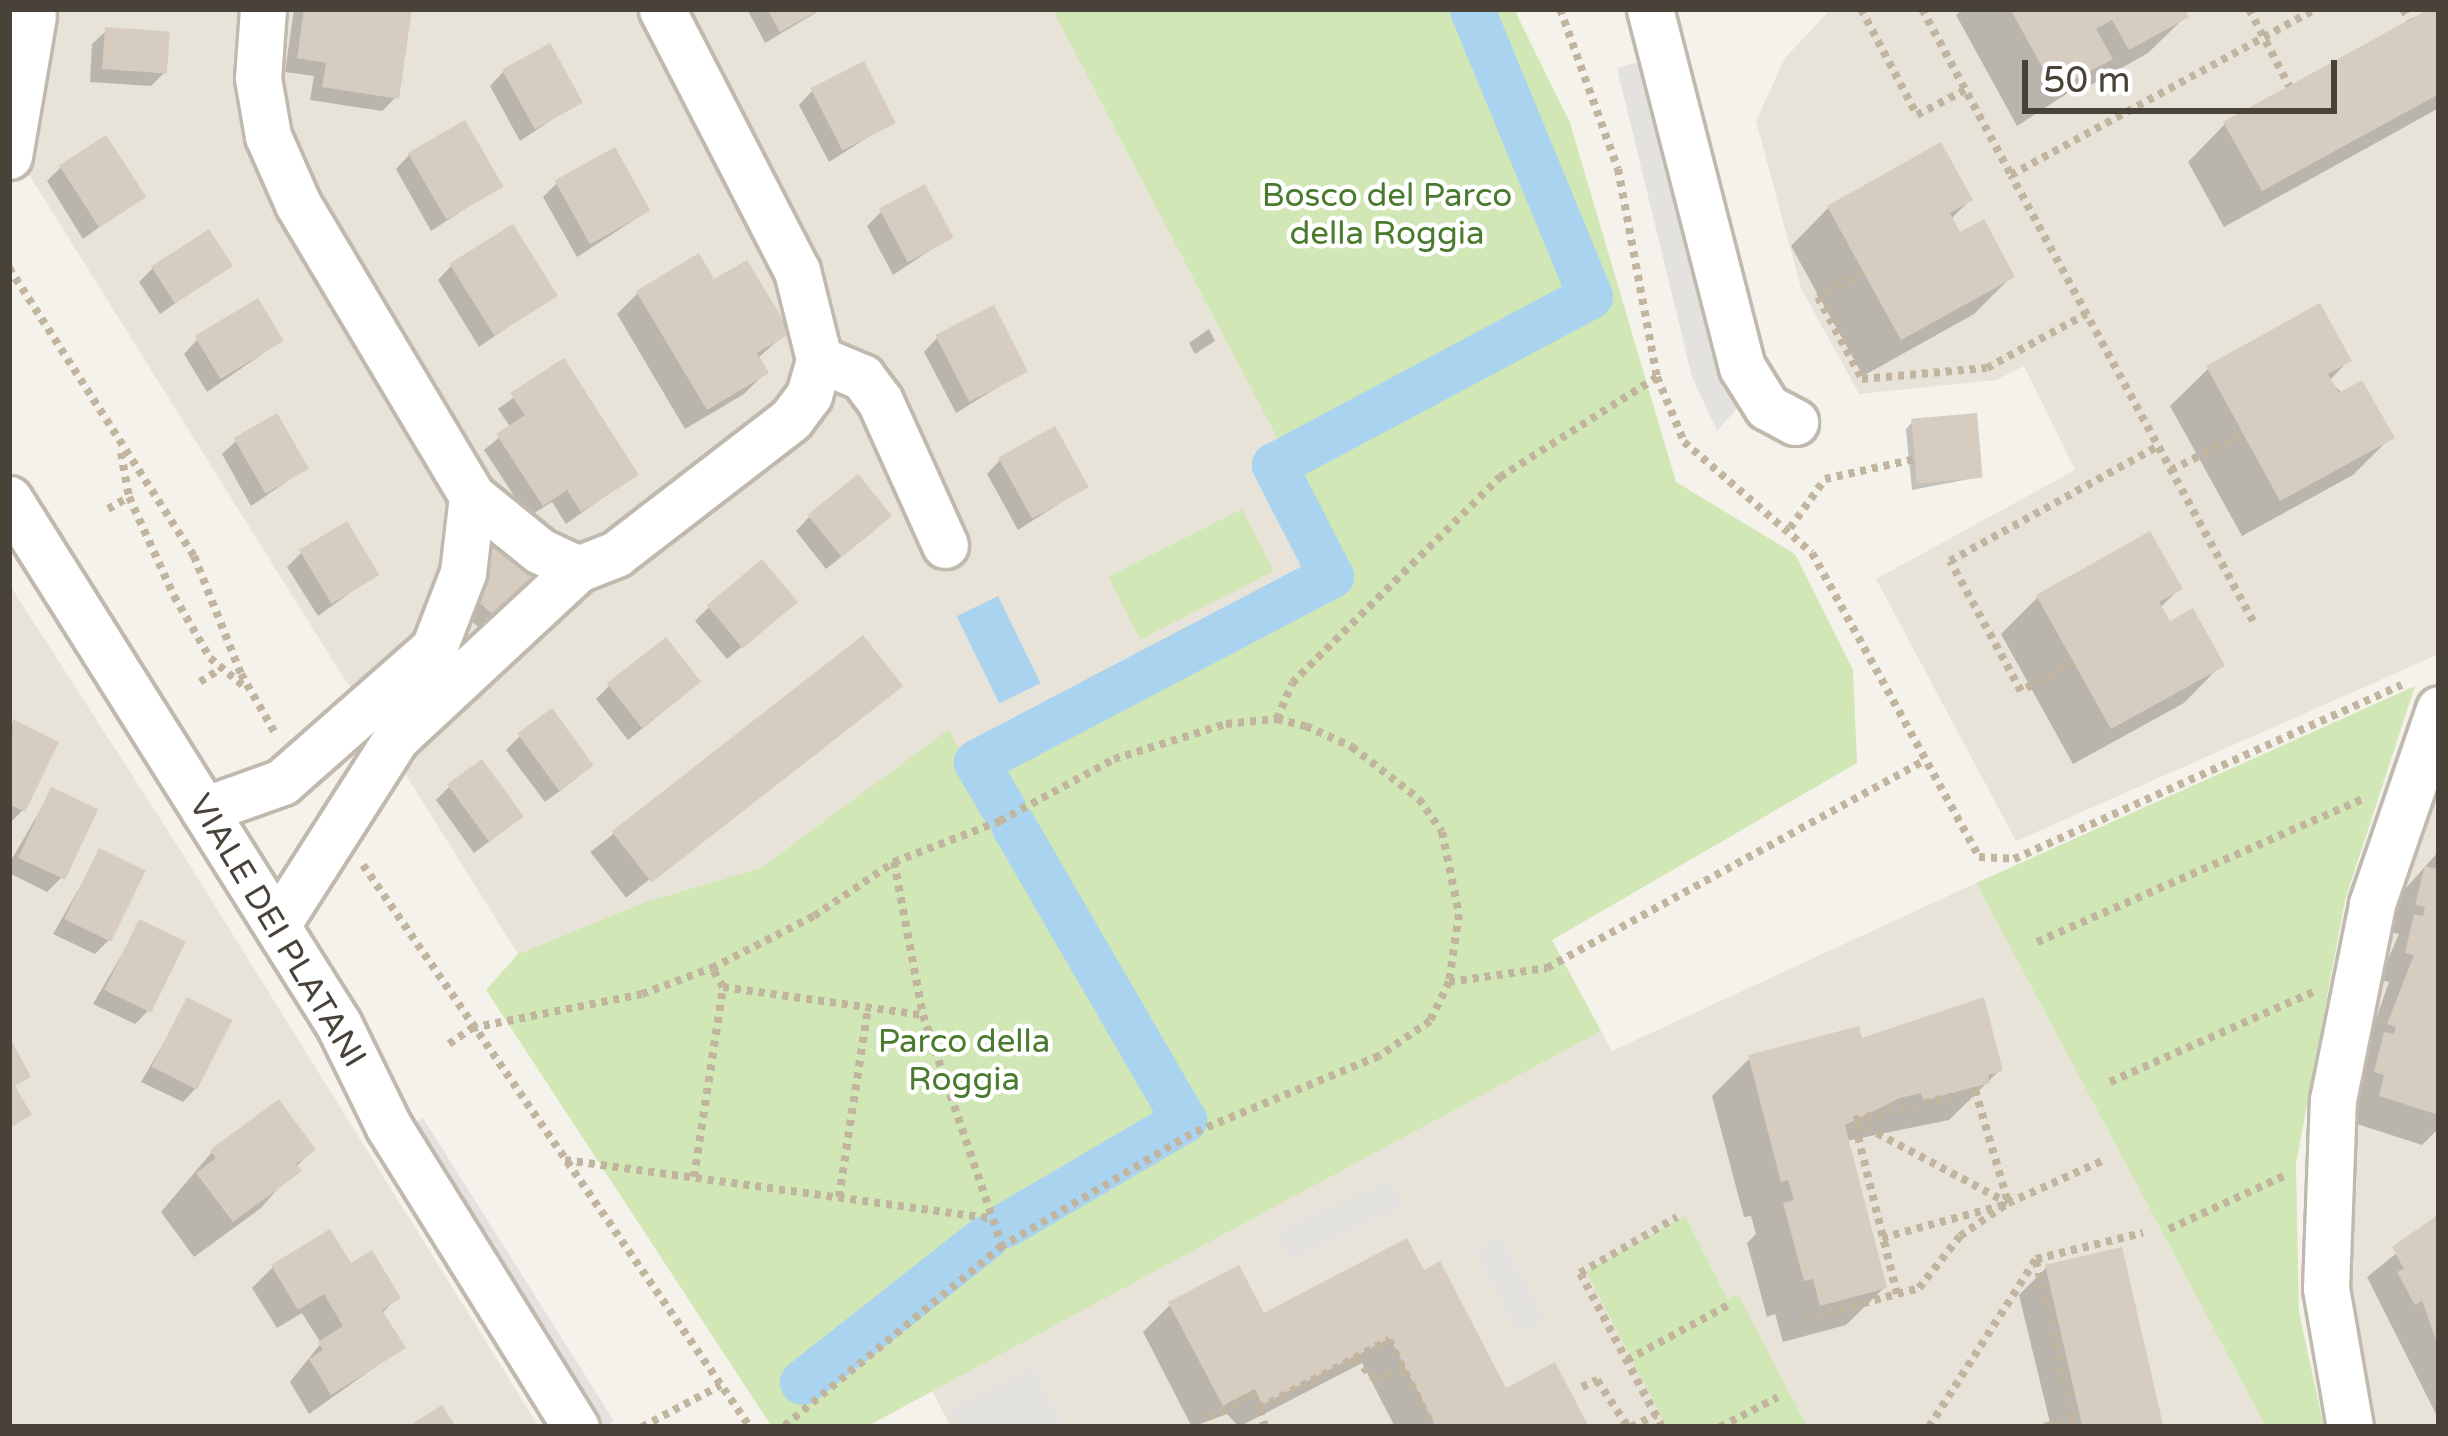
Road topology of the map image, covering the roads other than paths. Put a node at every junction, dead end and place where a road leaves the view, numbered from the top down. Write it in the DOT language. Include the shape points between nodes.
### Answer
graph roads {
  1 [pos="263,9"];
  2 [pos="662,9"];
  3 [pos="1651,9"];
  4 [pos="33,16"];
  5 [pos="9,156"];
  6 [pos="819,358"];
  7 [pos="1796,422"];
  8 [pos="472,496"];
  9 [pos="9,499"];
  10 [pos="945,545"];
  11 [pos="578,569"];
  12 [pos="2428,693"];
  13 [pos="204,810"];
  14 [pos="278,925"];
  15 [pos="576,1427"];
  16 [pos="2350,1427"];
  1 -- 8 [label="street" via="258,78 268,136 298,204"];
  2 -- 6 [label="street" via="797,271"];
  3 -- 7 [label="street" via="1742,367 1767,407"];
  4 -- 5 [label="street"];
  6 -- 10 [label="street" via="862,377 880,400"];
  6 -- 11 [label="street" via="809,395 791,419 616,554"];
  8 -- 11 [label="street"];
  8 -- 13 [label="street" via="463,573 434,648 283,782"];
  9 -- 13 [label="street, VIALE DEI PLATANI"];
  11 -- 14 [label="street" via="397,738"];
  12 -- 16 [label="street" via="2406,802 2349,994 2325,1173 2326,1288"];
  13 -- 14 [label="street, VIALE DEI PLATANI"];
  14 -- 15 [label="street, VIALE DEI PLATANI" via="352,1046 388,1127"];
}
